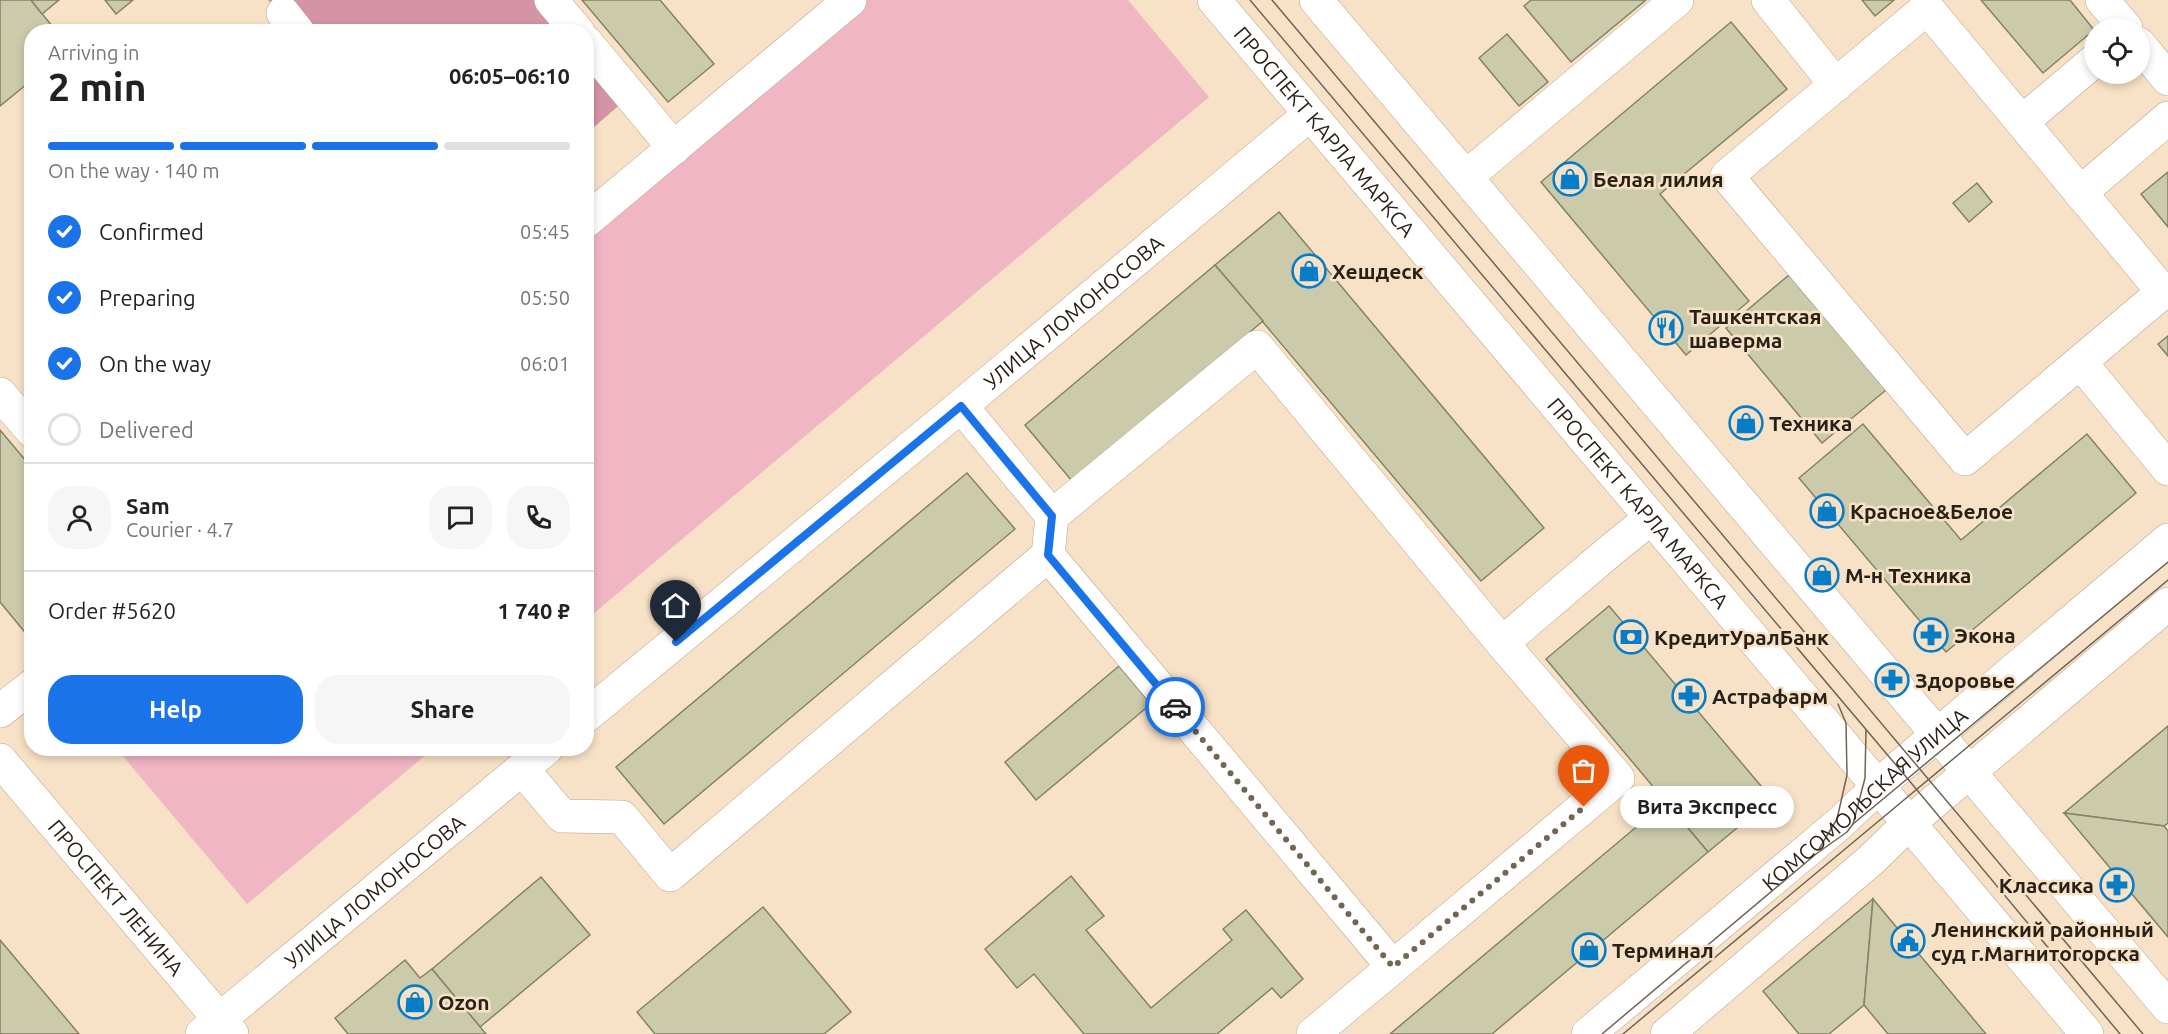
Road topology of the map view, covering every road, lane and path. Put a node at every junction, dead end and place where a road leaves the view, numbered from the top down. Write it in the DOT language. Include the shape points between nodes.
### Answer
graph roads {
  1 [pos="551,0"];
  2 [pos="850,0"];
  3 [pos="1214,0"];
  4 [pos="1316,0"];
  5 [pos="1677,0"];
  6 [pos="1768,0"];
  7 [pos="2102,0"];
  8 [pos="2117,18"];
  9 [pos="571,24"];
  10 [pos="594,52"];
  11 [pos="2150,58"];
  12 [pos="2084,69"];
  13 [pos="2168,80"];
  14 [pos="1836,85"];
  15 [pos="1310,114"];
  16 [pos="2168,118"];
  17 [pos="2022,122"];
  18 [pos="674,148"];
  19 [pos="1466,177"];
  20 [pos="2080,193"];
  21 [pos="594,214"];
  22 [pos="2080,362"];
  23 [pos="0,394"];
  24 [pos="961,406"];
  25 [pos="24,422"];
  26 [pos="2168,469"];
  27 [pos="1052,516"];
  28 [pos="1651,518"];
  29 [pos="2168,540"];
  30 [pos="1048,555"];
  31 [pos="2167,606"];
  32 [pos="1502,643"];
  33 [pos="24,692"];
  34 [pos="594,709"];
  35 [pos="0,711"];
  36 [pos="1937,735"];
  37 [pos="538,756"];
  38 [pos="0,760"];
  39 [pos="522,770"];
  40 [pos="1970,772"];
  41 [pos="1878,787"];
  42 [pos="1909,823"];
  43 [pos="1393,967"];
  44 [pos="2168,1007"];
  45 [pos="218,1029"];
  46 [pos="1312,1034"];
  47 [pos="1588,1034"];
  48 [pos="1667,1034"];
  49 [pos="2087,1034"];
  1 -- 9 [label="main road"];
  2 -- 18 [label="main road"];
  3 -- 15 [label="main road, ПРОСПЕКТ КАРЛА МАРКСА"];
  4 -- 19 [label="main road"];
  5 -- 19 [label="main road"];
  6 -- 14 [label="main road"];
  7 -- 8 [label="main road"];
  10 -- 18 [label="main road"];
  11 -- 13 [label="main road"];
  12 -- 17 [label="main road"];
  14 -- 17 [label="main road" via="1927,8"];
  14 -- 22 [label="main road" via="1727,176 1965,459"];
  15 -- 24 [label="main road, УЛИЦА ЛОМОНОСОВА"];
  15 -- 28 [label="main road, ПРОСПЕКТ КАРЛА МАРКСА"];
  16 -- 20 [label="main road"];
  17 -- 20 [label="main road"];
  18 -- 21 [label="main road"];
  19 -- 36 [label="main road"];
  20 -- 22 [label="main road" via="2163,292"];
  22 -- 26 [label="main road"];
  23 -- 25 [label="main road"];
  24 -- 27 [label="main road"];
  24 -- 34 [label="main road, УЛИЦА ЛОМОНОСОВА"];
  27 -- 30 [label="main road"];
  27 -- 32 [label="main road" via="1257,347"];
  28 -- 32 [label="main road"];
  28 -- 41 [label="main road, ПРОСПЕКТ КАРЛА МАРКСА"];
  29 -- 36 [label="main road, КОМСОМОЛЬСКАЯ УЛИЦА"];
  30 -- 39 [label="main road" via="670,875 622,817 562,816"];
  30 -- 43 [label="main road"];
  31 -- 40 [label="main road"];
  32 -- 43 [label="main road" via="1618,778"];
  33 -- 35 [label="main road"];
  36 -- 40 [label="main road"];
  36 -- 41 [label="main road, КОМСОМОЛЬСКАЯ УЛИЦА"];
  37 -- 39 [label="main road, УЛИЦА ЛОМОНОСОВА"];
  38 -- 45 [label="main road, ПРОСПЕКТ ЛЕНИНА"];
  39 -- 45 [label="main road, УЛИЦА ЛОМОНОСОВА"];
  40 -- 42 [label="main road"];
  40 -- 44 [label="main road"];
  41 -- 42 [label="main road, ПРОСПЕКТ КАРЛА МАРКСА"];
  41 -- 47 [label="main road, КОМСОМОЛЬСКАЯ УЛИЦА"];
  42 -- 48 [label="main road"];
  42 -- 49 [label="main road, ПРОСПЕКТ КАРЛА МАРКСА"];
  43 -- 46 [label="main road"];
}
